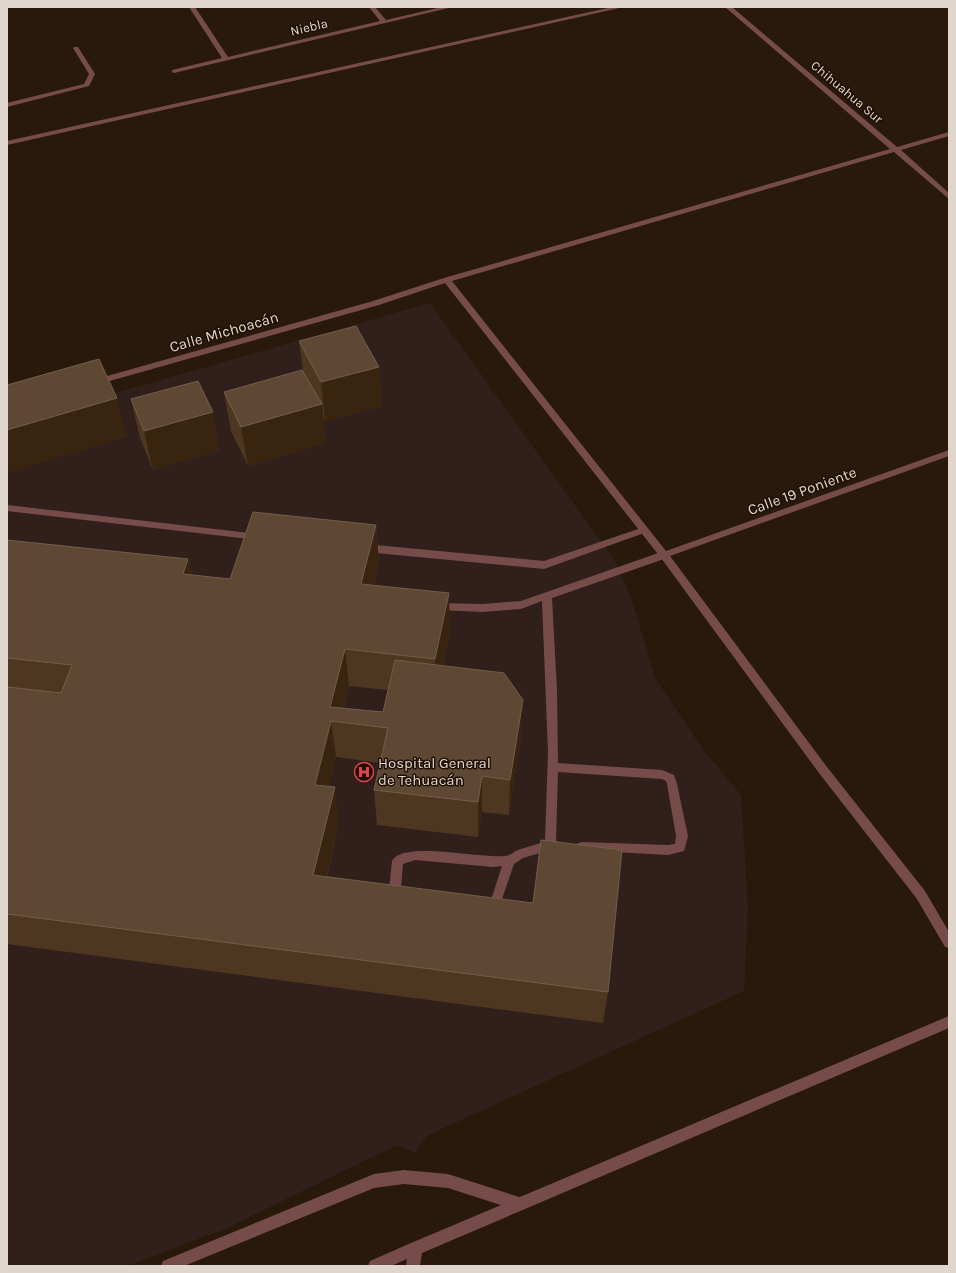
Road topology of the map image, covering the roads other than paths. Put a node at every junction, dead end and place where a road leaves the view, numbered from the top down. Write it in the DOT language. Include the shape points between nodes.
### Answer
graph roads {
  1 [pos="192,7"];
  2 [pos="372,7"];
  3 [pos="450,7"];
  4 [pos="621,7"];
  5 [pos="728,7"];
  6 [pos="384,22"];
  7 [pos="76,48"];
  8 [pos="226,59"];
  9 [pos="174,71"];
  10 [pos="7,105"];
  11 [pos="949,134"];
  12 [pos="7,143"];
  13 [pos="895,149"];
  14 [pos="949,197"];
  15 [pos="447,280"];
  16 [pos="88,385"];
  17 [pos="949,453"];
  18 [pos="7,508"];
  19 [pos="644,530"];
  20 [pos="269,538"];
  21 [pos="356,547"];
  22 [pos="664,555"];
  23 [pos="547,597"];
  24 [pos="426,605"];
  25 [pos="553,767"];
  26 [pos="550,845"];
  27 [pos="509,861"];
  28 [pos="949,943"];
  29 [pos="949,1022"];
  30 [pos="519,1204"];
  31 [pos="416,1248"];
  32 [pos="168,1266"];
  33 [pos="375,1266"];
  34 [pos="413,1266"];
  1 -- 8 [label="street"];
  2 -- 6 [label="street"];
  3 -- 6 [label="street, Niebla"];
  4 -- 12 [label="street"];
  5 -- 13 [label="street, Chihuahua Sur"];
  6 -- 8 [label="street, Niebla"];
  7 -- 10 [label="street" via="92,74 87,85"];
  8 -- 9 [label="street, Niebla"];
  11 -- 13 [label="street"];
  13 -- 14 [label="street, Chihuahua Sur"];
  13 -- 15 [label="street, Calle Michoacán"];
  15 -- 16 [label="street, Calle Michoacán" via="376,303"];
  15 -- 19 [label="street"];
  17 -- 22 [label="street, Calle 19 Poniente"];
  18 -- 20 [label="street"];
  19 -- 21 [label="street" via="544,565"];
  19 -- 22 [label="street"];
  22 -- 23 [label="street, Calle 19 Poniente"];
  22 -- 28 [label="street" via="823,770 920,895"];
  23 -- 24 [label="street, Calle 19 Poniente" via="514,606 483,608"];
  23 -- 25 [label="street" via="552,677"];
  25 -- 26 [label="street"];
  25 -- 26 [label="street" via="662,775 670,778 682,844 675,850"];
  26 -- 27 [label="street" via="520,854"];
  27 -- 27 [label="street" via="493,862 415,855 404,857 398,861 394,899 397,906 409,911 483,919 496,900"];
  29 -- 30 [label="street"];
  30 -- 31 [label="street"];
  30 -- 32 [label="street" via="448,1181 404,1178 374,1182"];
  31 -- 33 [label="street"];
  31 -- 34 [label="street"];
}
